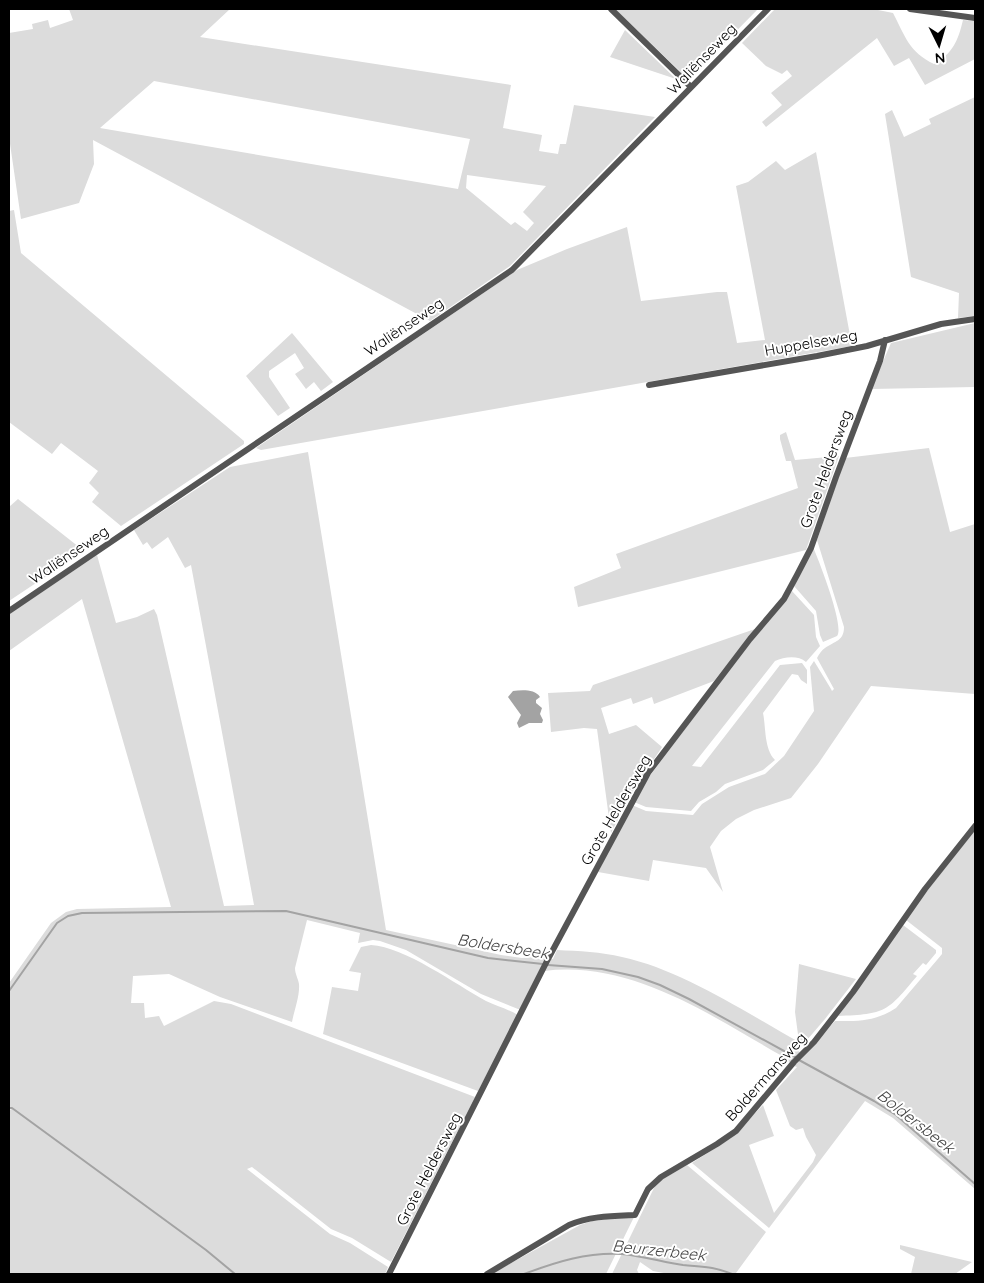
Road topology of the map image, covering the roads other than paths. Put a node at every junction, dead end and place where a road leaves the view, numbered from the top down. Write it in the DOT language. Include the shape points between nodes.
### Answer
graph roads {
  1 [pos="611,9"];
  2 [pos="768,9"];
  3 [pos="910,9"];
  4 [pos="975,18"];
  5 [pos="691,87"];
  6 [pos="975,318"];
  7 [pos="885,340"];
  8 [pos="649,385"];
  9 [pos="9,611"];
  10 [pos="975,826"];
  11 [pos="389,1274"];
  12 [pos="487,1274"];
  1 -- 5 [label="street"];
  2 -- 5 [label="street, Waliënseweg"];
  3 -- 4 [label="street"];
  5 -- 9 [label="street, Waliënseweg" via="512,270"];
  6 -- 7 [label="street, Huppelseweg"];
  7 -- 8 [label="street, Huppelseweg" via="817,356"];
  7 -- 11 [label="street, Grote Heldersweg" via="811,548 797,575 784,599 648,774 548,960"];
  10 -- 12 [label="street, Boldermansweg" via="908,911 853,992 814,1042 736,1131 661,1177 648,1189 635,1215 583,1219"];
}
